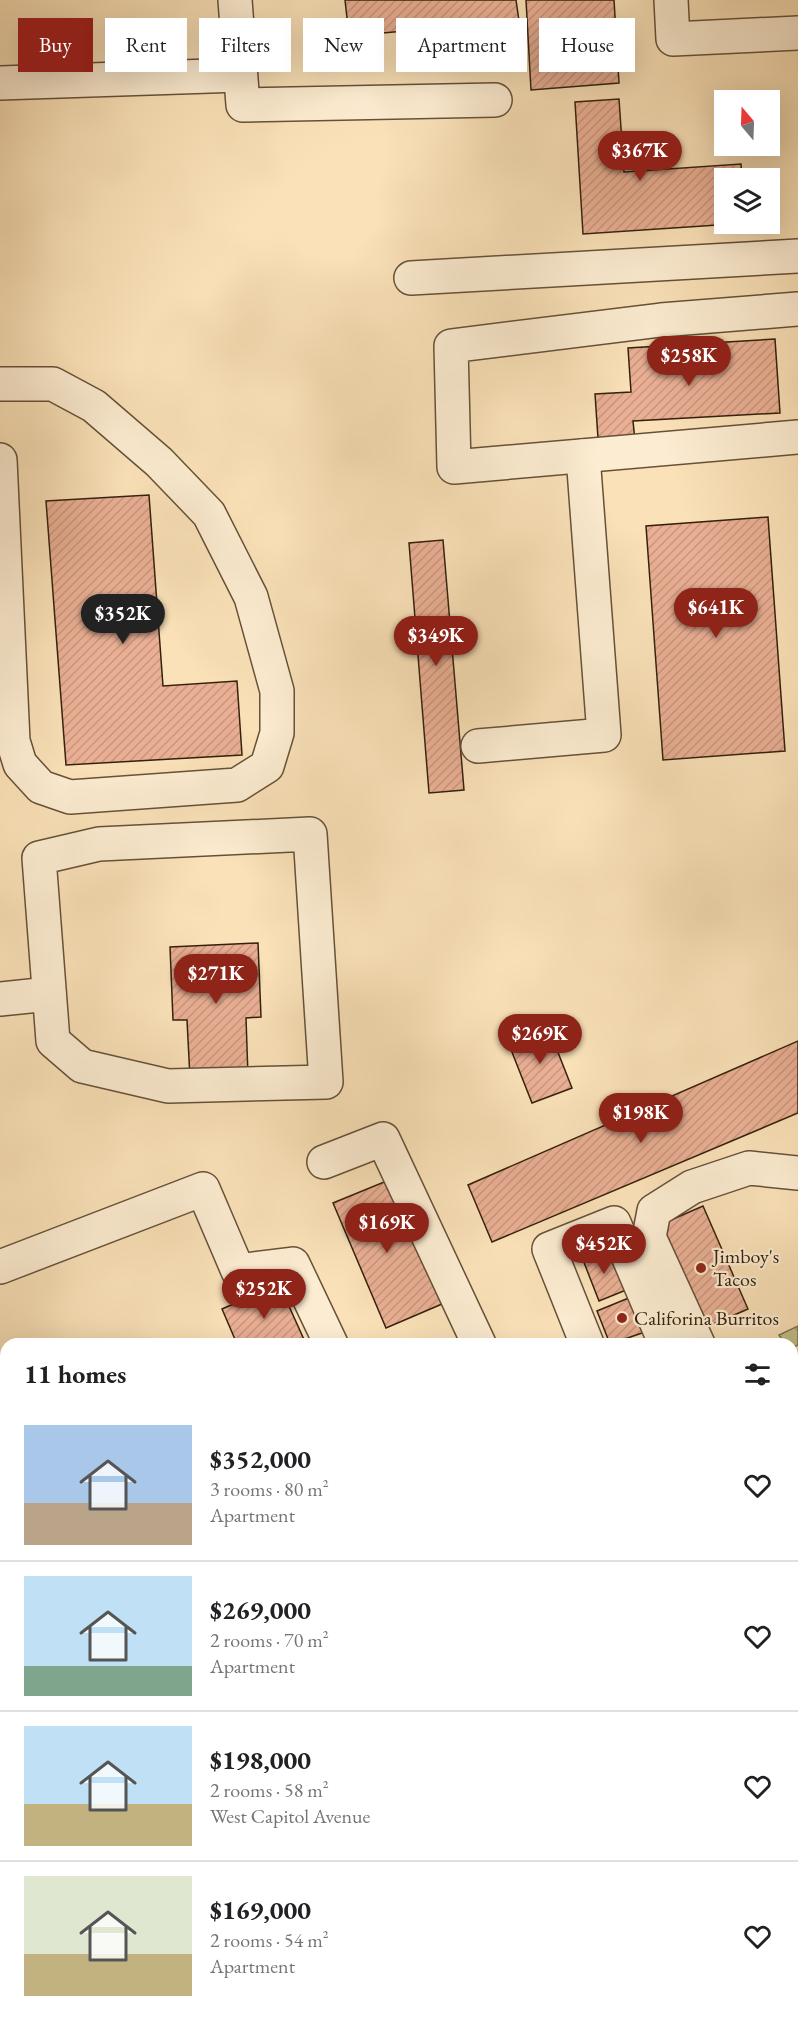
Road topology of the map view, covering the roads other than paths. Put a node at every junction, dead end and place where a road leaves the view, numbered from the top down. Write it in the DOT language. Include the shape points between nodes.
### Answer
graph roads {
  1 [pos="235,0"];
  2 [pos="671,0"];
  3 [pos="798,33"];
  4 [pos="240,75"];
  5 [pos="0,83"];
  6 [pos="495,100"];
  7 [pos="798,256"];
  8 [pos="411,278"];
  9 [pos="798,309"];
  10 [pos="0,384"];
  11 [pos="798,437"];
  12 [pos="583,456"];
  13 [pos="0,460"];
  14 [pos="478,746"];
  15 [pos="49,994"];
  16 [pos="0,999"];
  17 [pos="324,1162"];
  18 [pos="798,1173"];
  19 [pos="0,1267"];
  20 [pos="328,1338"];
  21 [pos="476,1338"];
  22 [pos="585,1338"];
  23 [pos="663,1338"];
  24 [pos="695,1338"];
  1 -- 4 [label="street"];
  2 -- 3 [label="street" via="673,39"];
  4 -- 5 [label="street"];
  4 -- 6 [label="street" via="243,105"];
  7 -- 8 [label="street"];
  9 -- 12 [label="street" via="661,320 451,346 454,466"];
  10 -- 13 [label="street" via="53,384 94,406 159,462 209,514 251,597 277,691 277,733 267,766 237,785 70,797 41,787 20,764 13,741"];
  11 -- 12 [label="street"];
  12 -- 14 [label="street" via="604,735"];
  15 -- 15 [label="street" via="39,858 99,844 310,834 326,1082 168,1086 82,1066 53,1041"];
  15 -- 16 [label="street"];
  17 -- 21 [label="street" via="383,1139"];
  18 -- 24 [label="street" via="749,1168 692,1187 654,1211 649,1238"];
  19 -- 20 [label="street" via="203,1189 238,1271 293,1263"];
  22 -- 23 [label="street" via="549,1249 614,1223"];
}
